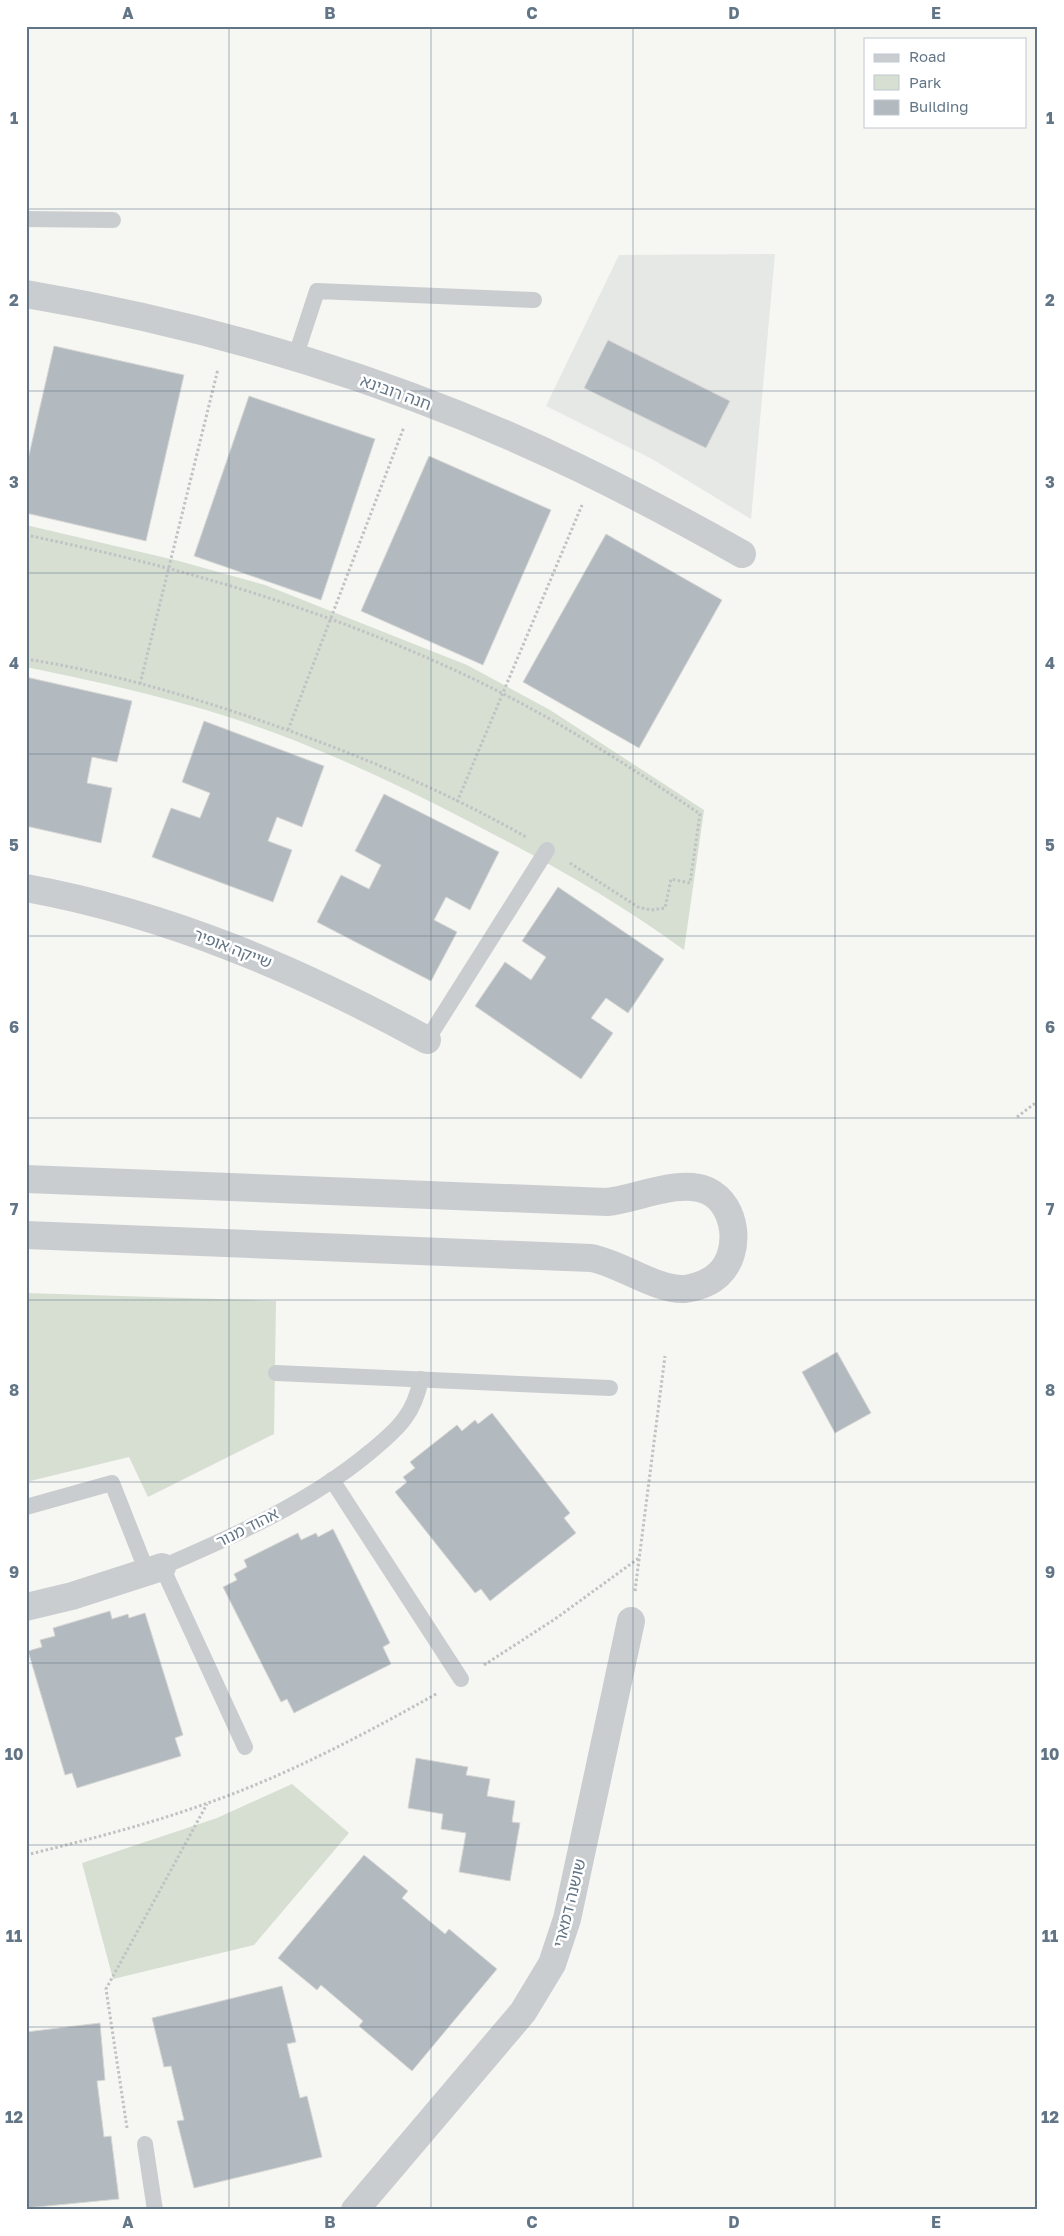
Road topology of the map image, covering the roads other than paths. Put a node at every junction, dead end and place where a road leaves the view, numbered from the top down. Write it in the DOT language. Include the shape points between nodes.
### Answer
graph roads {
  1 [pos="26,219"];
  2 [pos="113,220"];
  3 [pos="26,294"];
  4 [pos="534,300"];
  5 [pos="296,358"];
  6 [pos="742,554"];
  7 [pos="547,850"];
  8 [pos="26,888"];
  9 [pos="427,1040"];
  10 [pos="26,1179"];
  11 [pos="26,1235"];
  12 [pos="276,1373"];
  13 [pos="421,1379"];
  14 [pos="610,1388"];
  15 [pos="332,1480"];
  16 [pos="26,1508"];
  17 [pos="155,1569"];
  18 [pos="26,1608"];
  19 [pos="631,1621"];
  20 [pos="461,1680"];
  21 [pos="245,1747"];
  22 [pos="145,2144"];
  23 [pos="155,2210"];
  24 [pos="355,2210"];
  1 -- 2 [label="lane"];
  3 -- 5 [label="street, חנה רובינא" via="147,318"];
  4 -- 5 [label="lane" via="317,291"];
  5 -- 6 [label="street, חנה רובינא" via="416,399 493,430 661,508"];
  7 -- 9 [label="lane"];
  8 -- 9 [label="street, שייקה אופיר" via="145,917 226,944 358,1002"];
  10 -- 11 [label="street" via="607,1202 686,1187 708,1192 723,1204 732,1220 734,1238 730,1257 720,1274 704,1284 683,1289 656,1283 591,1258"];
  12 -- 13 [label="lane"];
  13 -- 14 [label="lane"];
  13 -- 15 [label="lane, אהוד מנור" via="417,1398 405,1418 386,1439"];
  15 -- 17 [label="lane, אהוד מנור" via="256,1524"];
  15 -- 20 [label="lane"];
  16 -- 17 [label="lane" via="112,1483"];
  17 -- 18 [label="street, אהוד מנור"];
  17 -- 21 [label="lane"];
  19 -- 24 [label="street, שושנה דמארי" via="567,1919 552,1964 518,2018"];
  22 -- 23 [label="lane"];
}
